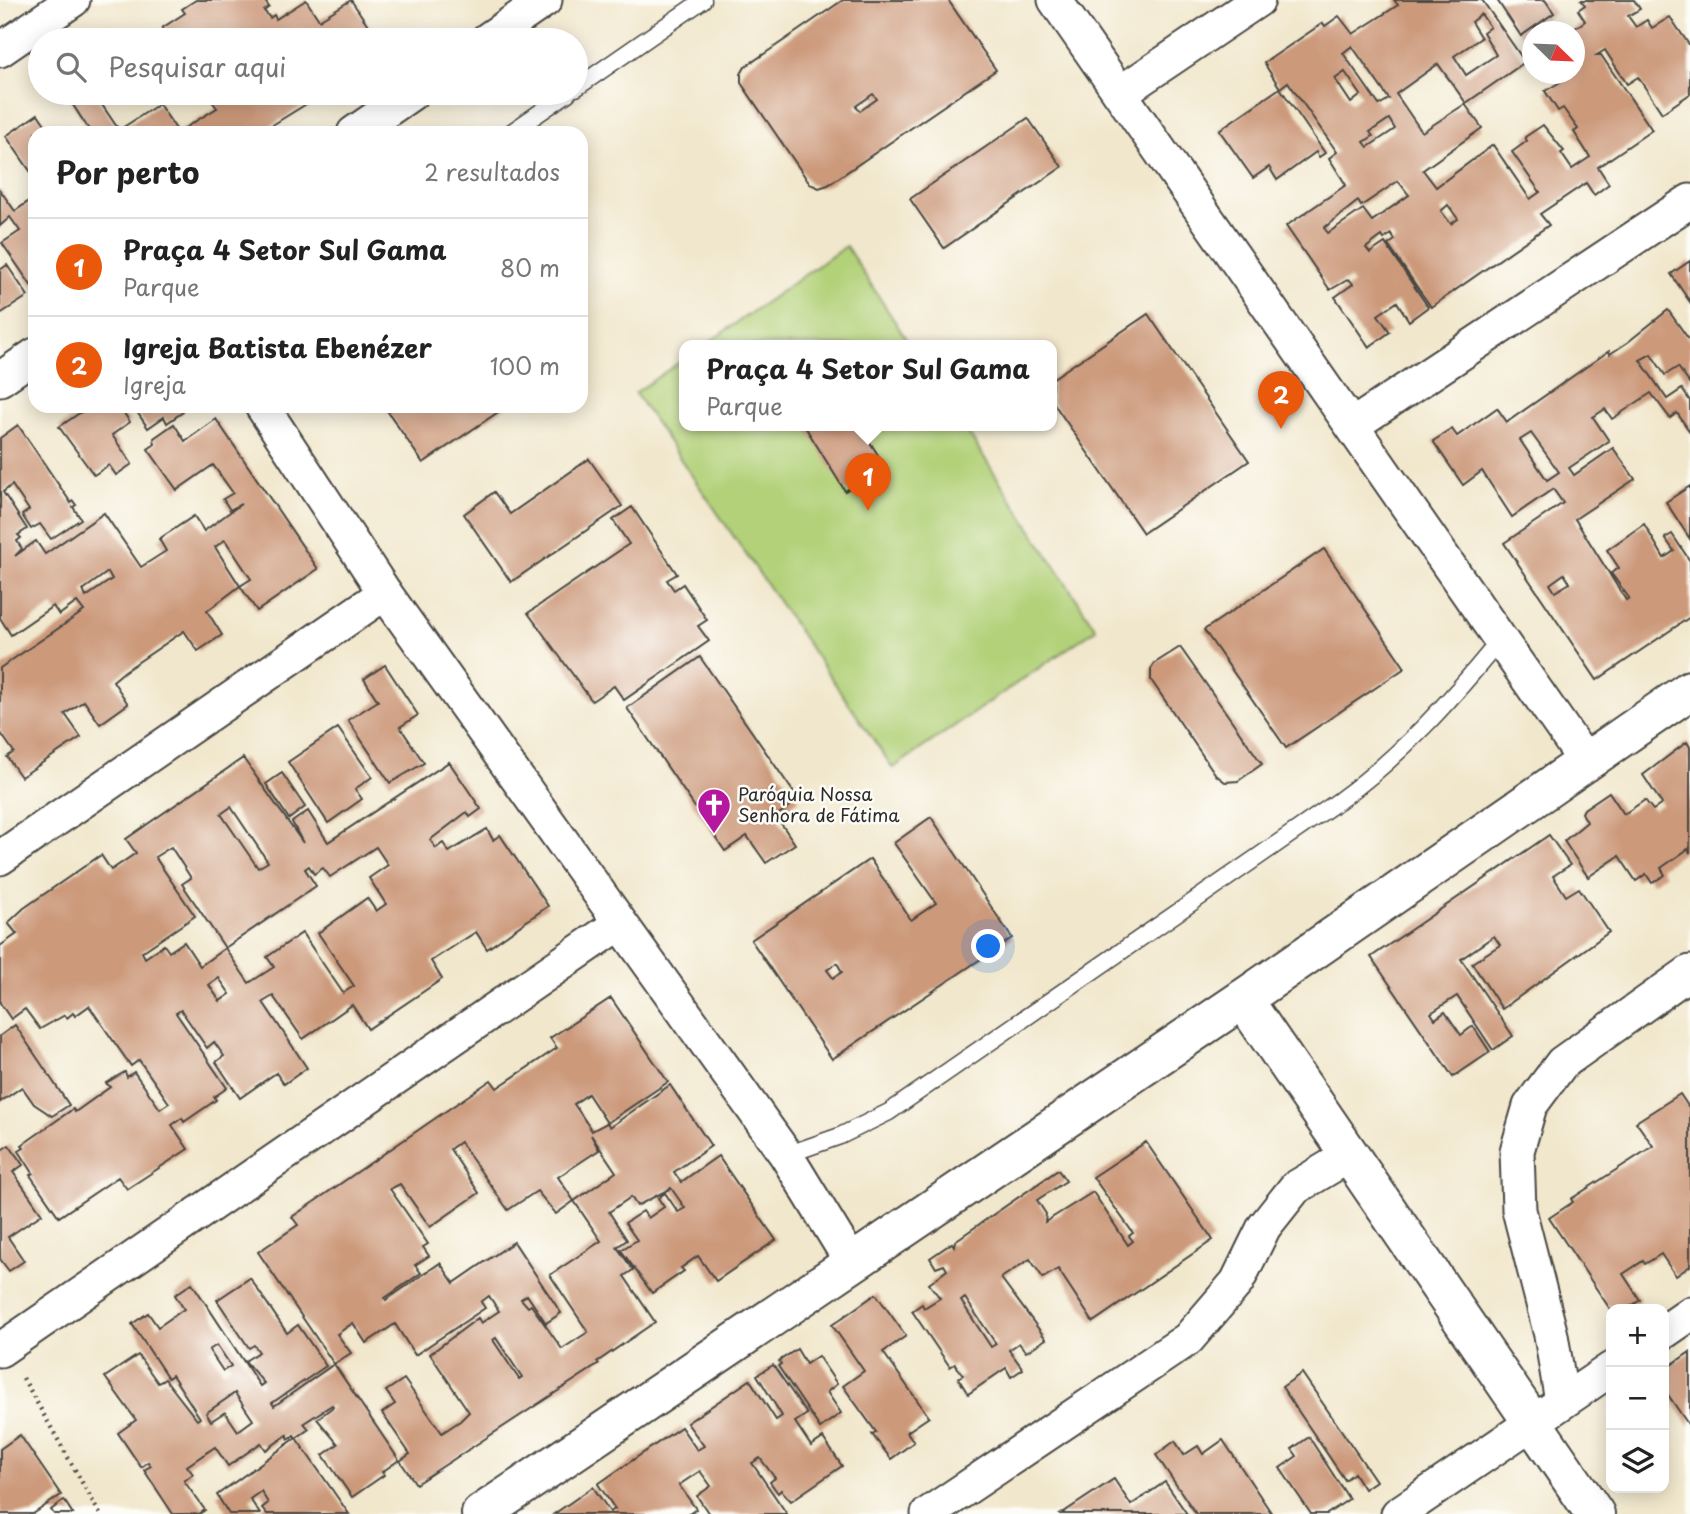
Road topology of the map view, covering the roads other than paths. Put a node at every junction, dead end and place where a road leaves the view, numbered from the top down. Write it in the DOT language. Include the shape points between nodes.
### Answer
graph roads {
  1 [pos="73,0"];
  2 [pos="544,0"];
  3 [pos="703,0"];
  4 [pos="1055,0"];
  5 [pos="1258,0"];
  6 [pos="32,28"];
  7 [pos="504,28"];
  8 [pos="28,31"];
  9 [pos="0,50"];
  10 [pos="588,80"];
  11 [pos="1120,93"];
  12 [pos="395,105"];
  13 [pos="551,105"];
  14 [pos="364,126"];
  15 [pos="520,126"];
  16 [pos="1690,201"];
  17 [pos="28,360"];
  18 [pos="0,379"];
  19 [pos="267,413"];
  20 [pos="1353,425"];
  21 [pos="384,593"];
  22 [pos="1499,641"];
  23 [pos="1690,690"];
  24 [pos="1585,761"];
  25 [pos="0,858"];
  26 [pos="619,924"];
  27 [pos="1690,972"];
  28 [pos="1243,999"];
  29 [pos="1350,1155"];
  30 [pos="786,1156"];
  31 [pos="852,1263"];
  32 [pos="1690,1314"];
  33 [pos="1669,1329"];
  34 [pos="3,1348"];
  35 [pos="1606,1371"];
  36 [pos="1548,1412"];
  37 [pos="481,1514"];
  38 [pos="928,1514"];
  39 [pos="1398,1514"];
  40 [pos="1595,1514"];
  1 -- 6 [label="street"];
  2 -- 7 [label="street"];
  3 -- 10 [label="lane"];
  4 -- 11 [label="street"];
  5 -- 11 [label="street"];
  8 -- 9 [label="street"];
  11 -- 20 [label="street"];
  12 -- 14 [label="street"];
  13 -- 15 [label="lane"];
  16 -- 20 [label="street"];
  17 -- 18 [label="street"];
  19 -- 21 [label="street"];
  20 -- 22 [label="street"];
  21 -- 25 [label="street"];
  21 -- 26 [label="street"];
  22 -- 24 [label="street"];
  22 -- 30 [label="lane" via="1441,713 1340,800 889,1112"];
  23 -- 24 [label="street"];
  24 -- 28 [label="street"];
  26 -- 30 [label="street"];
  26 -- 34 [label="street"];
  27 -- 36 [label="street" via="1562,1063 1530,1106 1517,1151 1519,1210 1550,1335"];
  28 -- 29 [label="street"];
  28 -- 31 [label="street"];
  29 -- 36 [label="street"];
  29 -- 38 [label="street" via="1295,1188 1264,1227 1237,1282 1188,1339"];
  30 -- 31 [label="street"];
  31 -- 37 [label="street"];
  32 -- 33 [label="street"];
  35 -- 36 [label="street"];
  36 -- 39 [label="street"];
  36 -- 40 [label="street"];
}
